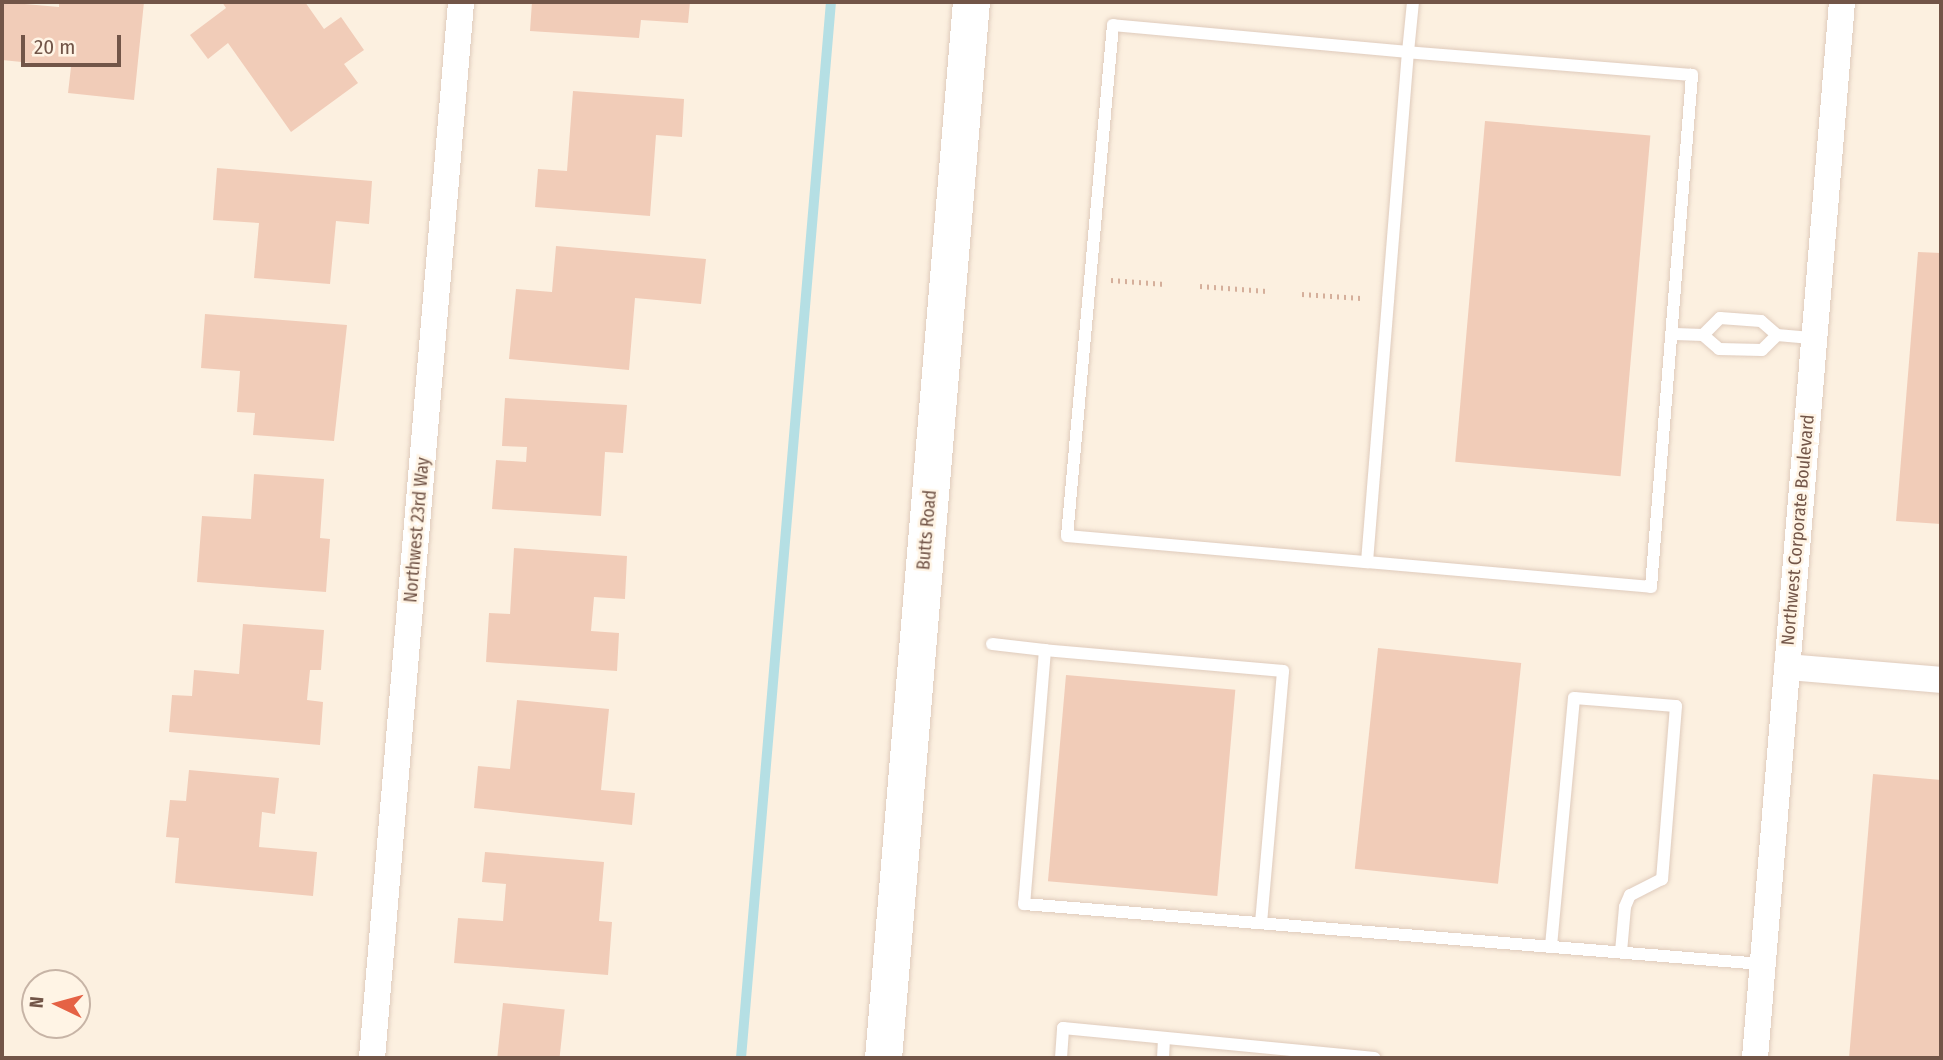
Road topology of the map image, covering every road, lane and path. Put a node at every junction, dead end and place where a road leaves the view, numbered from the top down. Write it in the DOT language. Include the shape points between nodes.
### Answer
graph roads {
  1 [pos="461,2"];
  2 [pos="971,2"];
  3 [pos="1413,2"];
  4 [pos="1842,2"];
  5 [pos="1408,52"];
  6 [pos="1107,280"];
  7 [pos="1165,284"];
  8 [pos="1200,286"];
  9 [pos="1267,291"];
  10 [pos="1303,294"];
  11 [pos="1361,298"];
  12 [pos="1675,334"];
  13 [pos="1703,335"];
  14 [pos="1777,335"];
  15 [pos="1814,338"];
  16 [pos="1367,562"];
  17 [pos="992,644"];
  18 [pos="1045,650"];
  19 [pos="1787,667"];
  20 [pos="1941,680"];
  21 [pos="1261,923"];
  22 [pos="1551,946"];
  23 [pos="1621,952"];
  24 [pos="1762,964"];
  25 [pos="1164,1038"];
  26 [pos="372,1058"];
  27 [pos="883,1058"];
  28 [pos="1060,1058"];
  29 [pos="1163,1058"];
  30 [pos="1376,1058"];
  31 [pos="1755,1058"];
  1 -- 26 [label="street, Northwest 23rd Way"];
  2 -- 27 [label="street, Butts Road"];
  3 -- 5 [label="lane"];
  4 -- 15 [label="street, Northwest Corporate Boulevard"];
  5 -- 12 [label="lane" via="1692,75"];
  5 -- 16 [label="lane"];
  5 -- 16 [label="lane" via="1113,25 1067,536"];
  6 -- 7 [label="path"];
  8 -- 9 [label="path"];
  10 -- 11 [label="path"];
  12 -- 13 [label="lane"];
  12 -- 16 [label="lane" via="1651,587"];
  13 -- 14 [label="lane" via="1719,349 1762,350"];
  13 -- 14 [label="lane" via="1720,318 1761,321"];
  14 -- 15 [label="lane"];
  15 -- 19 [label="street, Northwest Corporate Boulevard"];
  17 -- 18 [label="lane"];
  18 -- 21 [label="lane" via="1283,671"];
  18 -- 21 [label="lane" via="1024,905"];
  19 -- 20 [label="street"];
  19 -- 24 [label="street, Northwest Corporate Boulevard"];
  21 -- 22 [label="lane"];
  22 -- 23 [label="lane"];
  22 -- 23 [label="lane" via="1574,698 1676,706 1662,879 1630,895"];
  23 -- 24 [label="lane"];
  24 -- 31 [label="street, Northwest Corporate Boulevard"];
  25 -- 28 [label="lane" via="1063,1028"];
  25 -- 29 [label="lane"];
  25 -- 30 [label="lane"];
}
